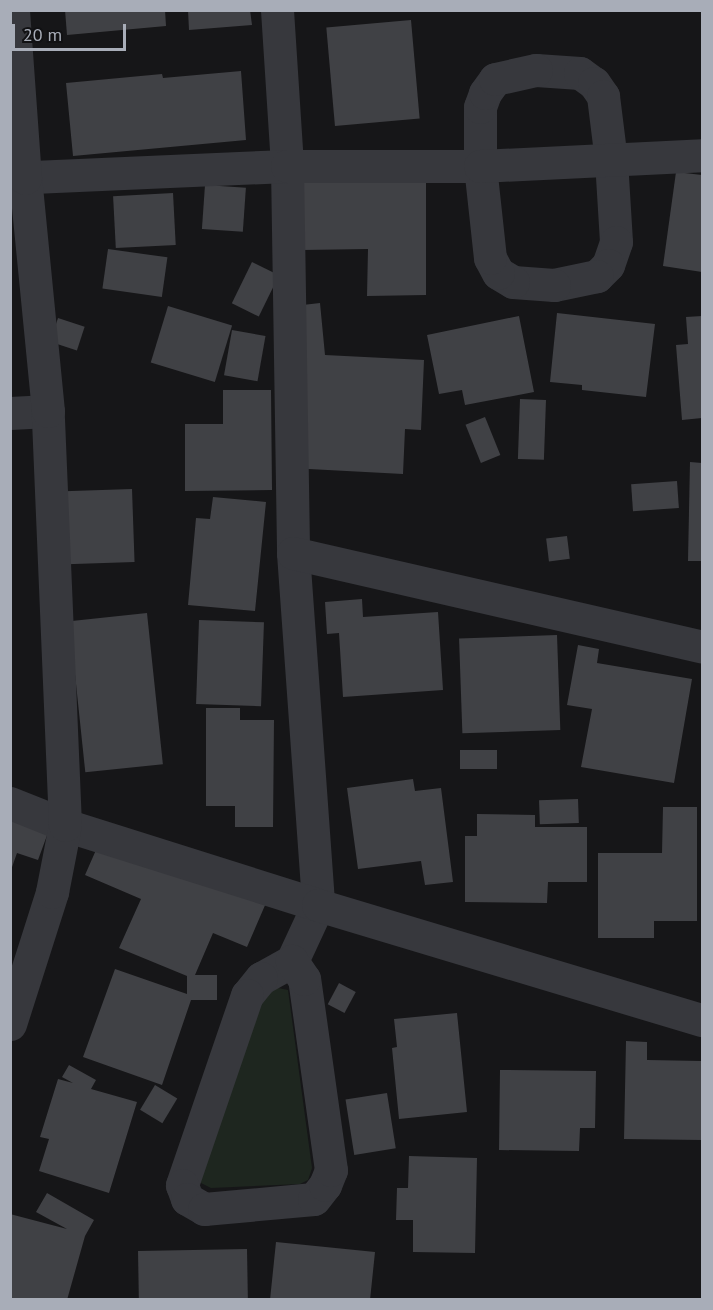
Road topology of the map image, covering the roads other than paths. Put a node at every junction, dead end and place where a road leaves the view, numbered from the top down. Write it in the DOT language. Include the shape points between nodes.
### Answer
graph roads {
  1 [pos="13,10"];
  2 [pos="277,10"];
  3 [pos="702,155"];
  4 [pos="611,160"];
  5 [pos="287,166"];
  6 [pos="480,166"];
  7 [pos="18,178"];
  8 [pos="48,411"];
  9 [pos="10,413"];
  10 [pos="293,553"];
  11 [pos="702,647"];
  12 [pos="10,803"];
  13 [pos="64,825"];
  14 [pos="318,905"];
  15 [pos="292,961"];
  16 [pos="702,1020"];
  17 [pos="10,1024"];
  1 -- 7 [label="street"];
  2 -- 5 [label="street"];
  3 -- 4 [label="street"];
  4 -- 6 [label="street"];
  4 -- 6 [label="street" via="603,96 594,83 580,73 536,70 495,79 485,93 480,107"];
  4 -- 6 [label="street" via="616,242 608,264 597,276 554,285 513,282 498,273 490,258"];
  5 -- 6 [label="street"];
  5 -- 7 [label="street"];
  5 -- 10 [label="street"];
  7 -- 8 [label="street"];
  8 -- 9 [label="street"];
  8 -- 13 [label="street"];
  10 -- 11 [label="street"];
  10 -- 14 [label="street"];
  12 -- 13 [label="street"];
  13 -- 14 [label="street"];
  13 -- 17 [label="street" via="52,892"];
  14 -- 15 [label="street"];
  14 -- 16 [label="street"];
  15 -- 15 [label="street" via="261,978 247,995 182,1185 187,1200 204,1209 314,1199 331,1170 304,979"];
}
